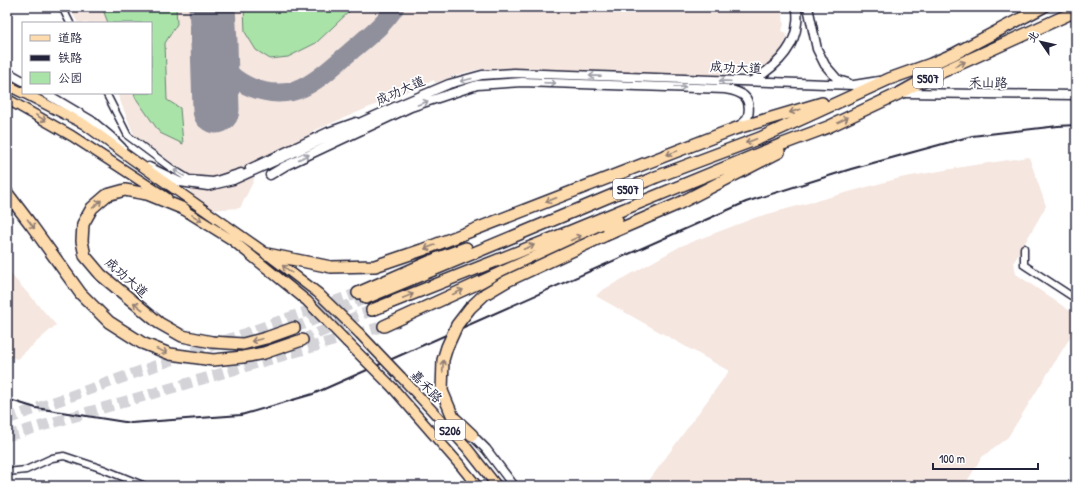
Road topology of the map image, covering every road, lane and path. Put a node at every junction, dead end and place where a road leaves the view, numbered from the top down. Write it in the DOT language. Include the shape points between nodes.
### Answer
graph roads {
  1 [pos="62,7"];
  2 [pos="797,7"];
  3 [pos="808,7"];
  4 [pos="1044,7"];
  5 [pos="1076,11"];
  6 [pos="70,22"];
  7 [pos="7,72"];
  8 [pos="22,80"];
  9 [pos="751,81"];
  10 [pos="7,85"];
  11 [pos="857,89"];
  12 [pos="22,92"];
  13 [pos="900,93"];
  14 [pos="25,94"];
  15 [pos="47,94"];
  16 [pos="107,94"];
  17 [pos="1076,95"];
  18 [pos="7,98"];
  19 [pos="397,106"];
  20 [pos="828,127"];
  21 [pos="734,129"];
  22 [pos="780,145"];
  23 [pos="132,159"];
  24 [pos="270,175"];
  25 [pos="7,193"];
  26 [pos="184,210"];
  27 [pos="1024,248"];
  28 [pos="267,254"];
  29 [pos="362,295"];
  30 [pos="1076,299"];
  31 [pos="372,310"];
  32 [pos="384,326"];
  33 [pos="294,328"];
  34 [pos="302,340"];
  35 [pos="448,420"];
  36 [pos="472,435"];
  37 [pos="7,472"];
  38 [pos="145,486"];
  39 [pos="478,486"];
  40 [pos="497,486"];
  41 [pos="514,486"];
  1 -- 6 [label="street"];
  2 -- 9 [label="main road" via="798,23 793,42 780,60 767,72"];
  3 -- 11 [label="main road" via="817,49 825,65 838,80"];
  4 -- 11 [label="highway, S507" via="954,54"];
  13 -- 5 [label="highway, S507, one-way"];
  7 -- 8 [label="main road"];
  9 -- 11 [label="main road, 成功大道" via="806,83"];
  9 -- 19 [label="main road, 成功大道, one-way" via="514,73 482,75 449,84"];
  10 -- 12 [label="main road, 嘉禾路"];
  11 -- 21 [label="highway, one-way"];
  11 -- 29 [label="highway, S507, one-way" via="760,138"];
  13 -- 17 [label="main road, 禾山路"];
  20 -- 13 [label="highway, S507, one-way"];
  14 -- 23 [label="main road, 嘉禾路" via="84,124"];
  15 -- 23 [label="main road, 成功大道" via="92,121"];
  19 -- 16 [label="street, one-way" via="328,131 237,174 213,181 188,179 128,136"];
  18 -- 26 [label="main road, 嘉禾路, one-way" via="72,136"];
  19 -- 23 [label="main road, 成功大道" via="233,180 208,186 180,182"];
  20 -- 22 [label="highway, S507"];
  35 -- 20 [label="highway, one-way, bridge" via="442,391 443,360 457,325 485,294 507,281 678,204"];
  24 -- 21 [label="main road, 成功大道, one-way" via="411,107 477,85 522,82 725,89 736,91 744,96 748,103 746,121"];
  21 -- 28 [label="highway, one-way" via="422,250 374,266 330,267"];
  31 -- 22 [label="highway, one-way"];
  32 -- 22 [label="highway, S507, one-way"];
  23 -- 28 [label="main road, 嘉禾路"];
  25 -- 34 [label="highway, one-way" via="81,294 109,322 142,343 170,354 213,360 264,353"];
  33 -- 26 [label="highway, 成功大道, one-way" via="243,344 212,342 182,336 153,319 102,275 85,256 82,241 83,224 92,208 107,195 125,190 147,194"];
  26 -- 39 [label="main road, 嘉禾路 / S206, one-way, bridge" via="232,240 307,302 392,387"];
  27 -- 30 [label="street" via="1024,265"];
  35 -- 28 [label="main road, 嘉禾路 / S206, one-way, bridge" via="401,377 318,293"];
  35 -- 36 [label="highway"];
  35 -- 40 [label="main road, 嘉禾路 / S206"];
  36 -- 41 [label="main road"];
  37 -- 38 [label="street" via="26,470 52,458 64,456"];
}
